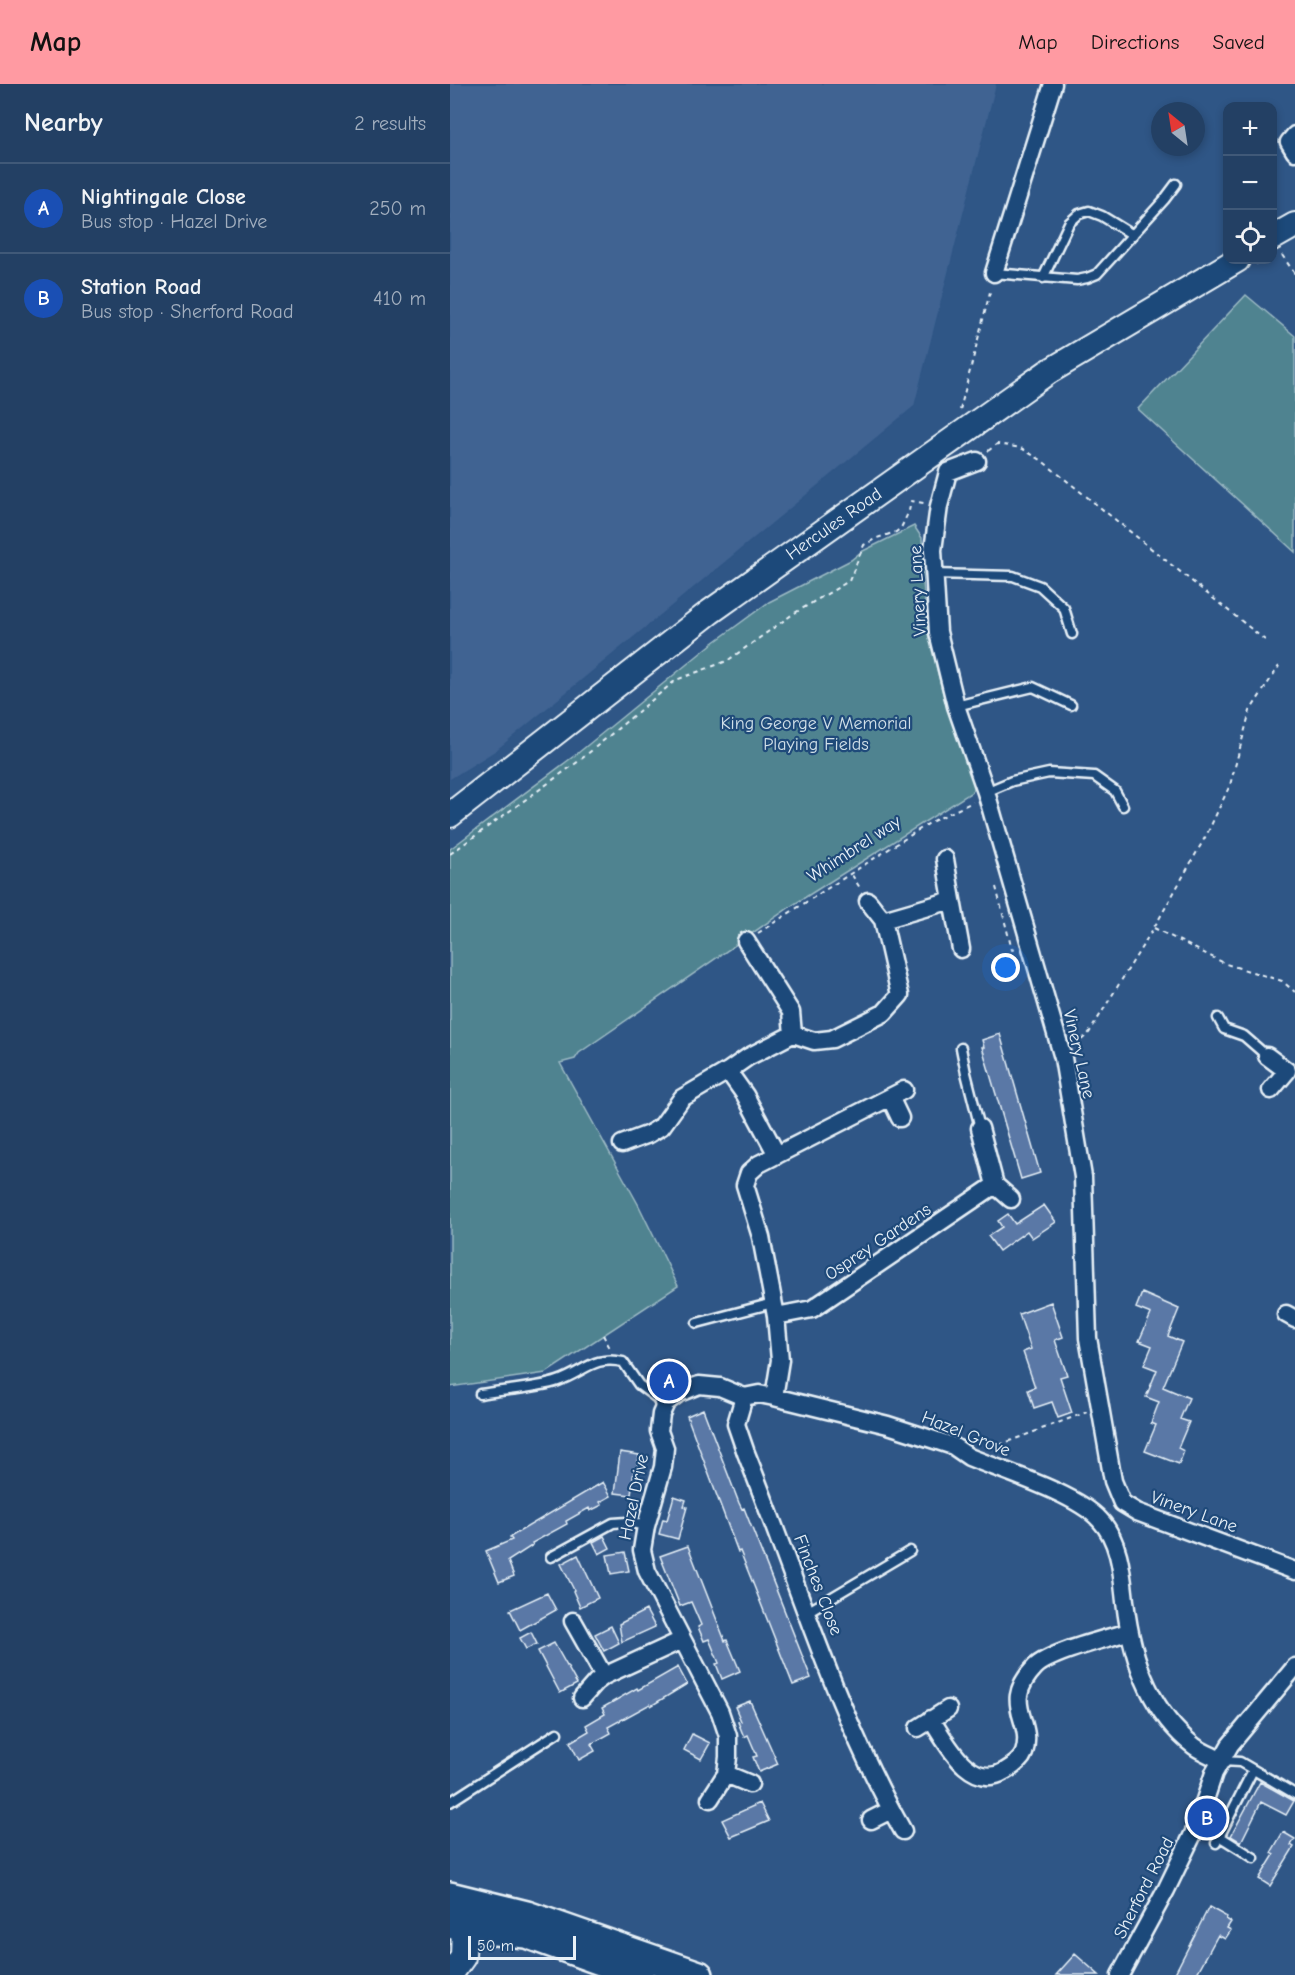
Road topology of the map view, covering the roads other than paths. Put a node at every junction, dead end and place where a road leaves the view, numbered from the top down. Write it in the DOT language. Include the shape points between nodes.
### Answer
graph roads {
  1 [pos="1053,84"];
  2 [pos="1295,135"];
  3 [pos="1295,152"];
  4 [pos="1176,184"];
  5 [pos="1295,225"];
  6 [pos="1133,235"];
  7 [pos="1277,243"];
  8 [pos="1230,264"];
  9 [pos="994,273"];
  10 [pos="1043,278"];
  11 [pos="977,461"];
  12 [pos="933,574"];
  13 [pos="1072,634"];
  14 [pos="1071,705"];
  15 [pos="956,706"];
  16 [pos="986,794"];
  17 [pos="1123,806"];
  18 [pos="450,815"];
  19 [pos="945,859"];
  20 [pos="952,900"];
  21 [pos="868,901"];
  22 [pos="884,920"];
  23 [pos="746,941"];
  24 [pos="961,949"];
  25 [pos="1218,1018"];
  26 [pos="793,1034"];
  27 [pos="962,1048"];
  28 [pos="1267,1056"];
  29 [pos="1291,1068"];
  30 [pos="728,1071"];
  31 [pos="1271,1090"];
  32 [pos="900,1118"];
  33 [pos="980,1128"];
  34 [pos="622,1144"];
  35 [pos="777,1155"];
  36 [pos="995,1185"];
  37 [pos="1011,1199"];
  38 [pos="774,1309"];
  39 [pos="697,1323"];
  40 [pos="480,1394"];
  41 [pos="744,1397"];
  42 [pos="774,1397"];
  43 [pos="661,1414"];
  44 [pos="646,1526"];
  45 [pos="910,1551"];
  46 [pos="551,1557"];
  47 [pos="1295,1571"];
  48 [pos="807,1612"];
  49 [pos="573,1621"];
  50 [pos="1128,1632"];
  51 [pos="682,1640"];
  52 [pos="1295,1667"];
  53 [pos="604,1676"];
  54 [pos="582,1698"];
  55 [pos="948,1709"];
  56 [pos="557,1733"];
  57 [pos="1222,1761"];
  58 [pos="1253,1770"];
  59 [pos="726,1774"];
  60 [pos="750,1784"];
  61 [pos="1295,1794"];
  62 [pos="710,1799"];
  63 [pos="450,1802"];
  64 [pos="891,1810"];
  65 [pos="872,1820"];
  66 [pos="903,1831"];
  67 [pos="1254,1858"];
  68 [pos="451,1894"];
  69 [pos="457,1926"];
  70 [pos="450,1975"];
  71 [pos="639,1975"];
  72 [pos="699,1975"];
  73 [pos="1120,1975"];
  1 -- 9 [label="street"];
  2 -- 3 [label="street" via="1289,142"];
  4 -- 6 [label="lane"];
  5 -- 7 [label="street"];
  6 -- 10 [label="lane" via="1097,274 1077,280"];
  6 -- 10 [label="lane" via="1102,216 1079,214 1069,222"];
  8 -- 18 [label="street, Hercules Road" via="1048,372 710,612"];
  9 -- 10 [label="lane"];
  11 -- 12 [label="street, Vinery Lane" via="948,472 939,506"];
  12 -- 13 [label="lane" via="1013,576 1040,586 1064,608"];
  12 -- 15 [label="street, Vinery Lane" via="938,632"];
  14 -- 15 [label="lane" via="1033,687"];
  15 -- 16 [label="street, Vinery Lane"];
  16 -- 17 [label="lane" via="1012,781 1049,773 1094,776 1115,791"];
  16 -- 47 [label="street, Vinery Lane" via="1063,1058 1083,1177 1088,1338 1113,1481 1122,1503 1137,1512"];
  19 -- 20 [label="street"];
  20 -- 22 [label="street"];
  20 -- 24 [label="street"];
  21 -- 22 [label="street"];
  22 -- 26 [label="street" via="900,995 884,1014 832,1039 814,1041"];
  23 -- 26 [label="street" via="791,1012"];
  25 -- 28 [label="lane" via="1224,1029 1244,1036"];
  26 -- 30 [label="street"];
  27 -- 33 [label="lane"];
  28 -- 29 [label="street"];
  29 -- 31 [label="street"];
  30 -- 34 [label="street" via="681,1098 662,1126"];
  30 -- 35 [label="street"];
  32 -- 35 [label="street" via="897,1093"];
  33 -- 36 [label="street"];
  35 -- 38 [label="street" via="749,1173 744,1185 761,1237"];
  36 -- 37 [label="street"];
  36 -- 38 [label="street, Osprey Gardens" via="812,1309"];
  38 -- 39 [label="lane"];
  38 -- 42 [label="street" via="780,1360"];
  40 -- 43 [label="lane" via="558,1381 602,1360 617,1361 623,1362 639,1385 658,1400"];
  41 -- 42 [label="street"];
  41 -- 43 [label="street" via="720,1387 699,1385 679,1393 666,1403"];
  41 -- 48 [label="street, Finches Close" via="736,1424"];
  42 -- 50 [label="street, Hazel Grove" via="888,1425 953,1446 1073,1500 1100,1519 1112,1537 1122,1570"];
  43 -- 44 [label="street, Hazel Drive" via="663,1467"];
  44 -- 46 [label="lane" via="613,1523"];
  44 -- 51 [label="street, Hazel Drive" via="642,1550 647,1571"];
  45 -- 48 [label="lane"];
  48 -- 64 [label="street, Finches Close" via="849,1720"];
  49 -- 53 [label="street"];
  50 -- 55 [label="street" via="1036,1665 1020,1689 1018,1704 1026,1740 1023,1755 1001,1774 977,1774 962,1765 924,1724"];
  50 -- 57 [label="street" via="1137,1665 1172,1727 1196,1748"];
  51 -- 53 [label="street"];
  51 -- 59 [label="street, Hazel Drive" via="720,1712 728,1736"];
  52 -- 57 [label="street, Sherford Road" via="1230,1745"];
  53 -- 54 [label="street"];
  56 -- 63 [label="lane"];
  57 -- 58 [label="lane" via="1240,1762"];
  57 -- 73 [label="street, Sherford Road" via="1214,1773 1195,1830"];
  58 -- 61 [label="lane"];
  58 -- 67 [label="lane" via="1218,1839"];
  59 -- 60 [label="street"];
  59 -- 62 [label="street, Hazel Drive"];
  64 -- 65 [label="street"];
  64 -- 66 [label="street, Finches Close"];
  68 -- 69 [label="street"];
  68 -- 72 [label="main road" via="527,1915"];
  69 -- 70 [label="street" via="463,1957"];
  69 -- 71 [label="main road" via="526,1934"];
}
